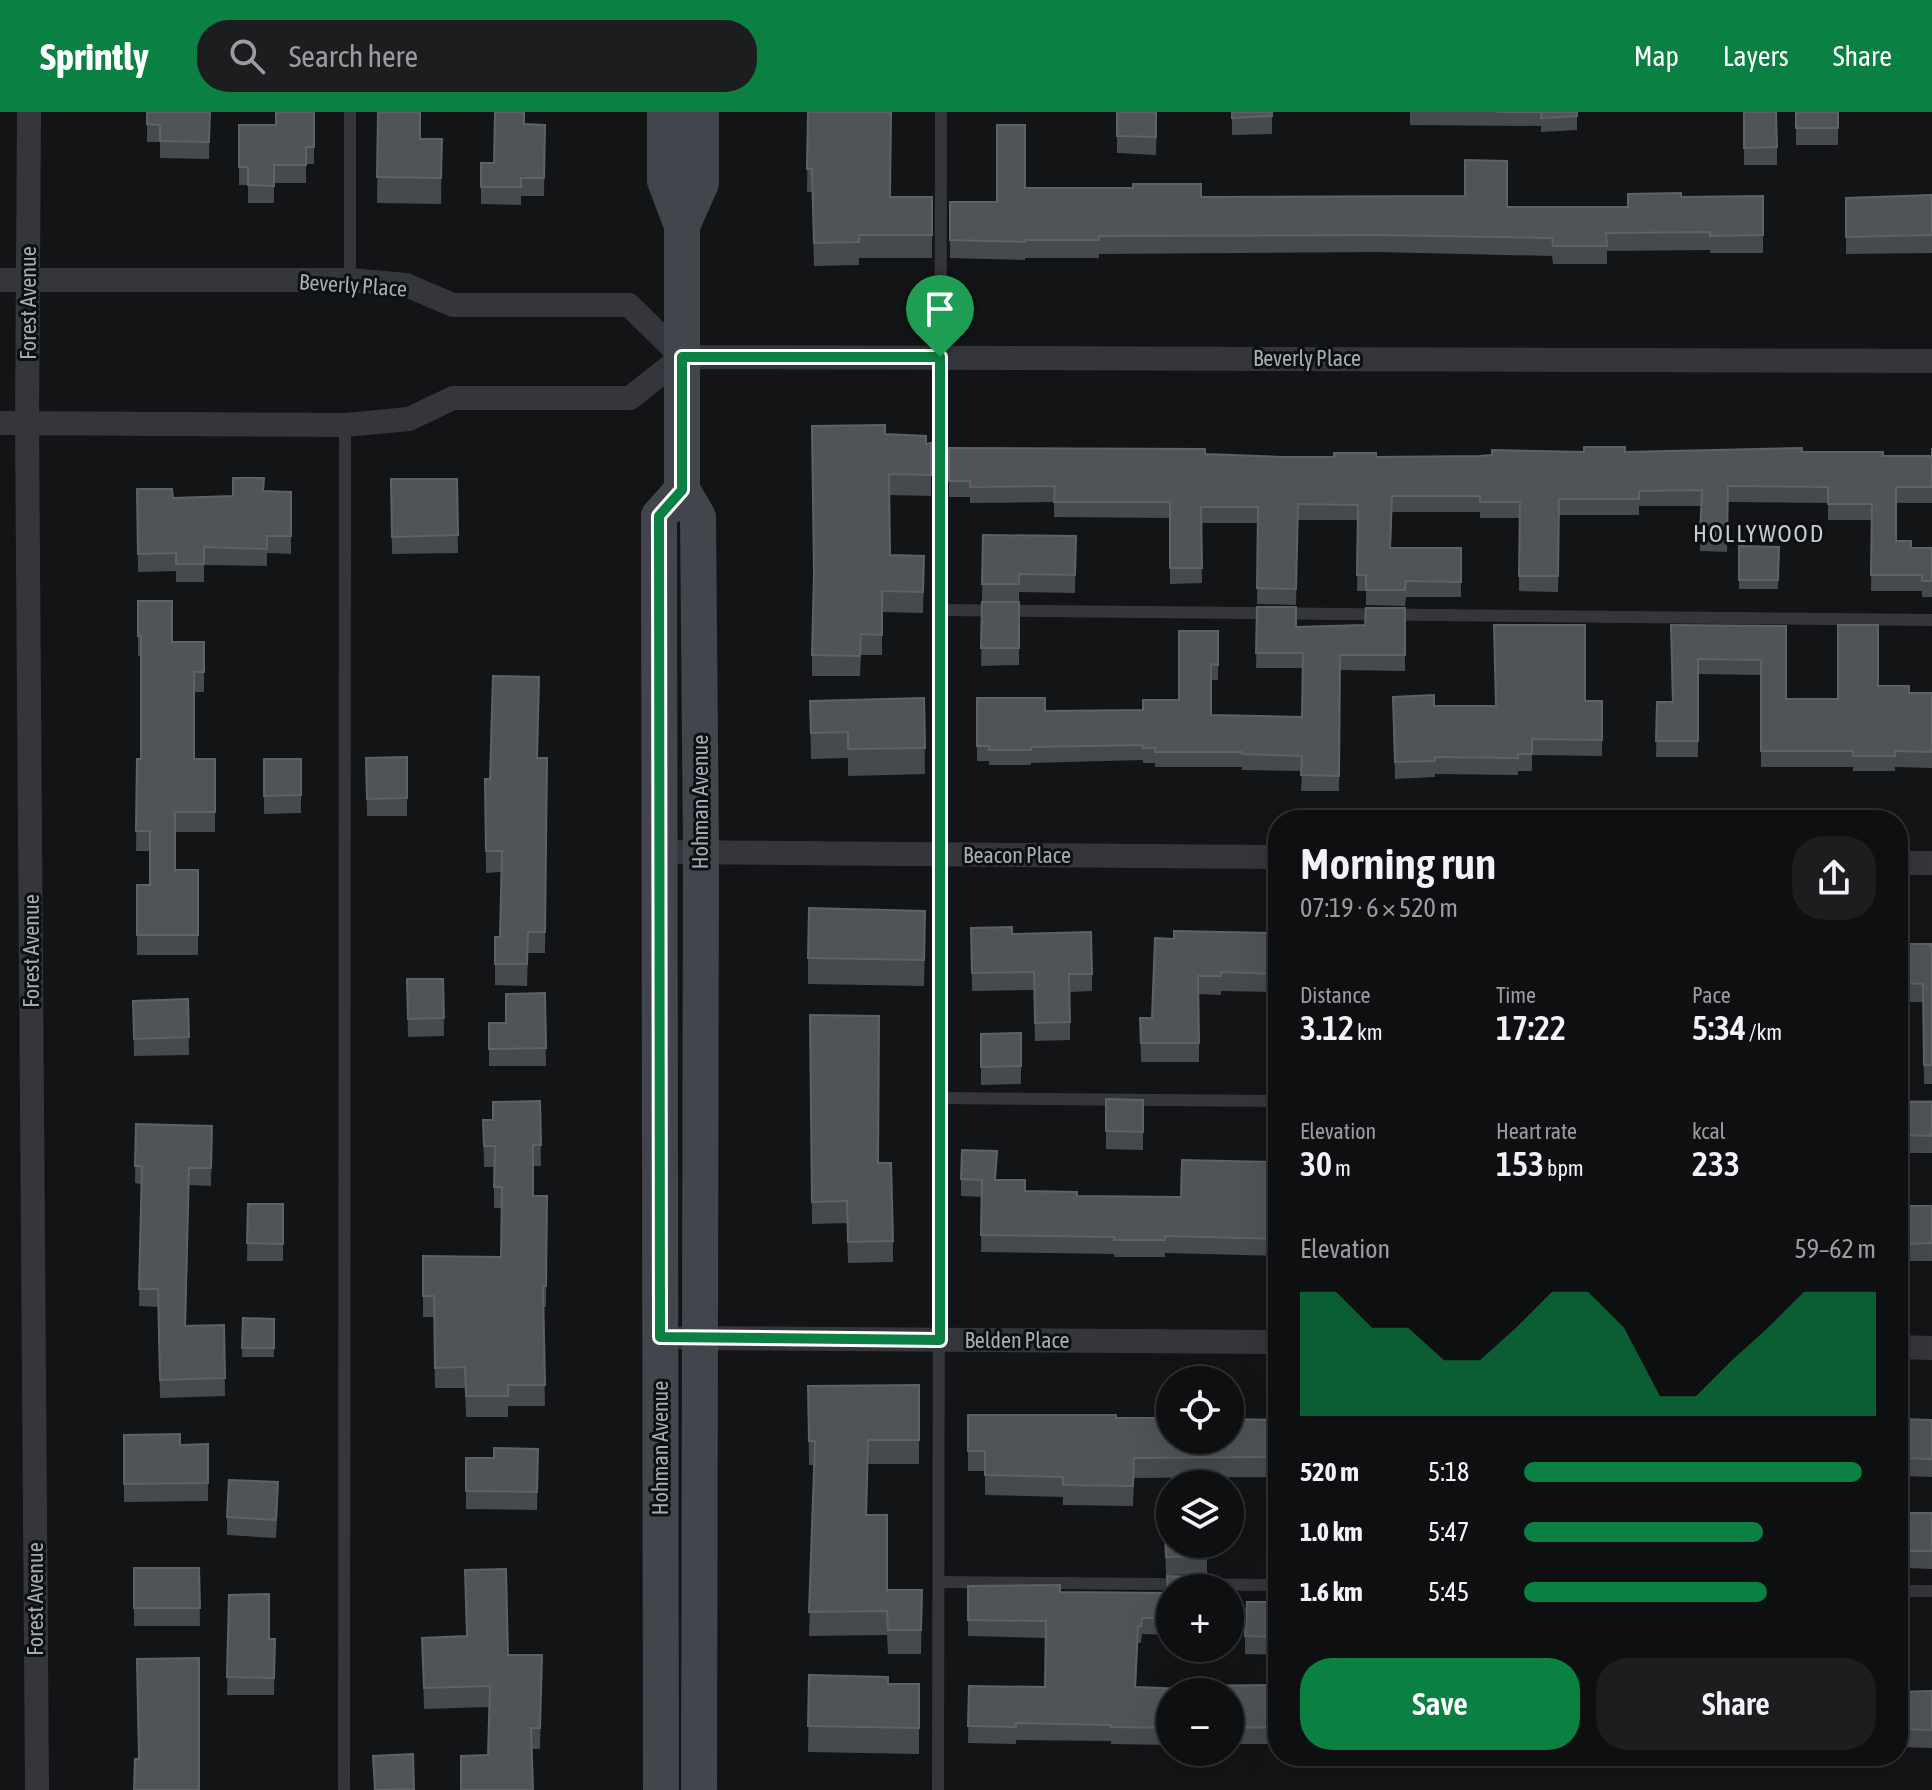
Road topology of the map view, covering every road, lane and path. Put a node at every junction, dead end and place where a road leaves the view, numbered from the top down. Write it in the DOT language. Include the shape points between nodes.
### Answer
graph roads {
  1 [pos="29,112"];
  2 [pos="350,112"];
  3 [pos="665,112"];
  4 [pos="701,112"];
  5 [pos="941,112"];
  6 [pos="682,226"];
  7 [pos="0,280"];
  8 [pos="28,280"];
  9 [pos="350,280"];
  10 [pos="682,357"];
  11 [pos="940,357"];
  12 [pos="1932,361"];
  13 [pos="0,423"];
  14 [pos="27,424"];
  15 [pos="345,425"];
  16 [pos="682,490"];
  17 [pos="940,610"];
  18 [pos="1932,620"];
  19 [pos="659,852"];
  20 [pos="701,853"];
  21 [pos="940,854"];
  22 [pos="1268,857"];
  23 [pos="1908,863"];
  24 [pos="1932,863"];
  25 [pos="940,1098"];
  26 [pos="1268,1101"];
  27 [pos="1908,1106"];
  28 [pos="1932,1106"];
  29 [pos="660,1337"];
  30 [pos="701,1338"];
  31 [pos="940,1340"];
  32 [pos="1268,1342"];
  33 [pos="1908,1347"];
  34 [pos="1932,1348"];
  35 [pos="939,1582"];
  36 [pos="1268,1585"];
  37 [pos="1908,1591"];
  38 [pos="1932,1591"];
  39 [pos="37,1790"];
  40 [pos="344,1790"];
  41 [pos="661,1790"];
  42 [pos="699,1790"];
  43 [pos="938,1790"];
  1 -- 8 [label="street, Forest Avenue"];
  2 -- 9 [label="lane"];
  3 -- 6 [label="main road, Hohman Avenue" via="665,181"];
  4 -- 6 [label="main road, Hohman Avenue" via="701,183"];
  5 -- 11 [label="lane"];
  6 -- 10 [label="main road, Hohman Avenue"];
  7 -- 8 [label="street, Beverly Place"];
  8 -- 9 [label="street, Beverly Place"];
  8 -- 14 [label="street, Forest Avenue"];
  9 -- 10 [label="street, Beverly Place" via="406,285 453,305 629,305"];
  10 -- 11 [label="street, Beverly Place"];
  10 -- 15 [label="street" via="630,398 453,398 409,419"];
  10 -- 16 [label="main road, Hohman Avenue"];
  11 -- 12 [label="street, Beverly Place"];
  11 -- 17 [label="lane"];
  13 -- 14 [label="street"];
  14 -- 15 [label="street"];
  14 -- 39 [label="street, Forest Avenue"];
  15 -- 40 [label="lane"];
  16 -- 19 [label="main road, Hohman Avenue" via="659,516"];
  16 -- 20 [label="main road, Hohman Avenue" via="698,517"];
  17 -- 18 [label="lane"];
  17 -- 21 [label="lane"];
  19 -- 20 [label="street, Beacon Place"];
  19 -- 29 [label="main road, Hohman Avenue"];
  20 -- 21 [label="street, Beacon Place"];
  20 -- 30 [label="main road, Hohman Avenue"];
  21 -- 22 [label="street, Beacon Place"];
  21 -- 25 [label="lane"];
  23 -- 24 [label="street"];
  25 -- 26 [label="lane"];
  25 -- 31 [label="lane"];
  27 -- 28 [label="lane"];
  29 -- 30 [label="street, Belden Place"];
  29 -- 41 [label="main road, Hohman Avenue"];
  30 -- 31 [label="street, Belden Place"];
  30 -- 42 [label="main road, Hohman Avenue"];
  31 -- 32 [label="street, Belden Place"];
  31 -- 35 [label="lane"];
  33 -- 34 [label="street"];
  35 -- 36 [label="lane"];
  35 -- 43 [label="lane"];
  37 -- 38 [label="lane"];
}
